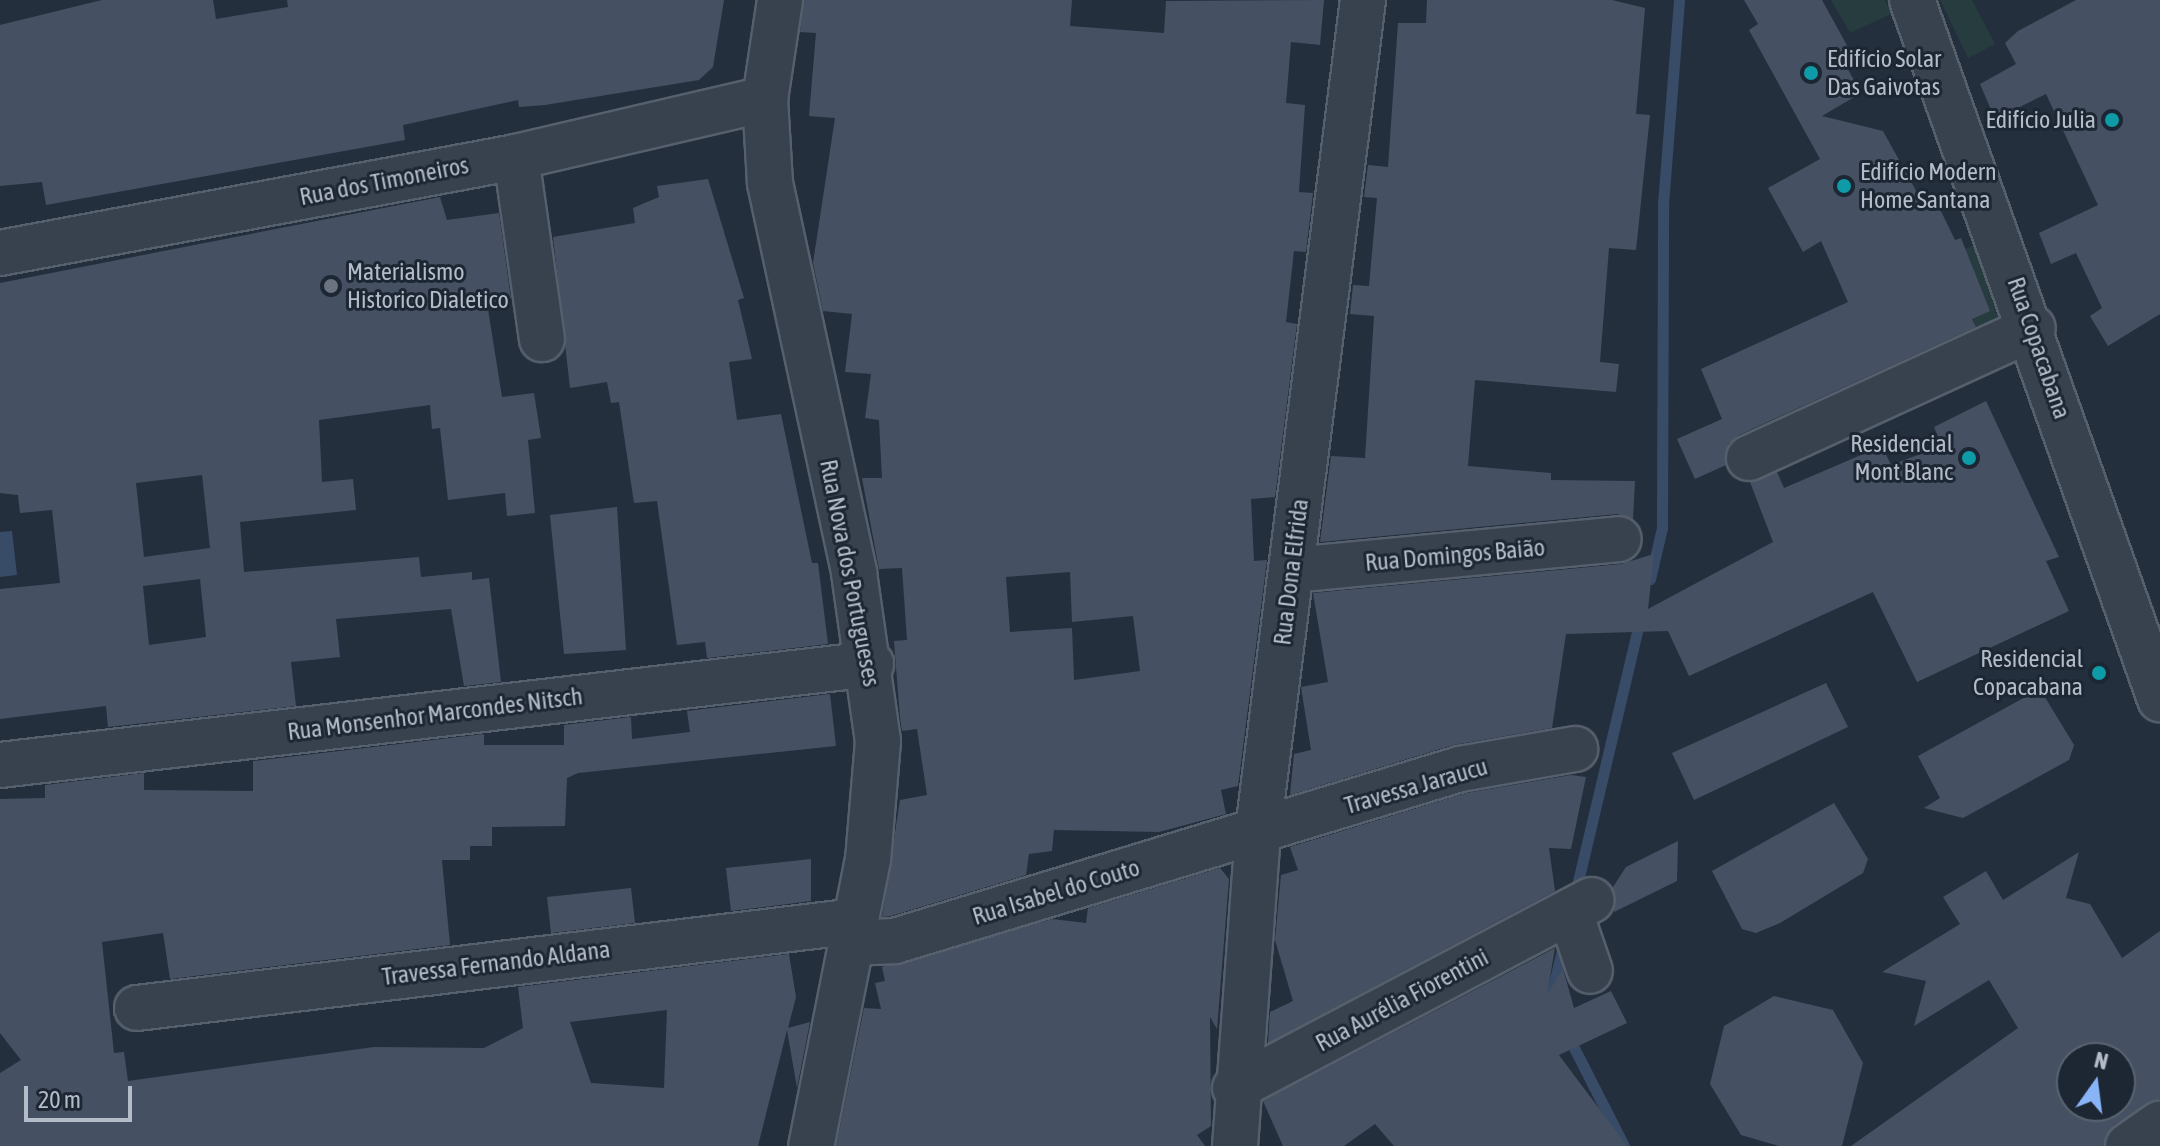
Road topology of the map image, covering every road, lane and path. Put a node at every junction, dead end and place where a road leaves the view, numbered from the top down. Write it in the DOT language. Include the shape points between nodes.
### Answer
graph roads {
  1 [pos="780,0"];
  2 [pos="1363,0"];
  3 [pos="1912,0"];
  4 [pos="765,99"];
  5 [pos="516,157"];
  6 [pos="0,253"];
  7 [pos="2033,328"];
  8 [pos="542,339"];
  9 [pos="1749,458"];
  10 [pos="1619,539"];
  11 [pos="1292,570"];
  12 [pos="871,664"];
  13 [pos="2160,699"];
  14 [pos="1575,749"];
  15 [pos="0,765"];
  16 [pos="1258,830"];
  17 [pos="854,932"];
  18 [pos="1590,971"];
  19 [pos="137,1008"];
  20 [pos="1235,1088"];
  21 [pos="2160,1124"];
  22 [pos="811,1146"];
  23 [pos="1235,1146"];
  24 [pos="2128,1146"];
  1 -- 4 [label="street, Rua Nova dos Portugueses"];
  2 -- 11 [label="street, Rua Dona Elfrida"];
  3 -- 7 [label="street, Rua Copacabana"];
  4 -- 5 [label="street, Rua dos Timoneiros"];
  4 -- 12 [label="street, Rua Nova dos Portugueses" via="778,236"];
  5 -- 6 [label="street, Rua dos Timoneiros"];
  5 -- 8 [label="street"];
  7 -- 9 [label="street"];
  7 -- 13 [label="street, Rua Copacabana"];
  10 -- 11 [label="street, Rua Domingos Baião"];
  11 -- 16 [label="street, Rua Dona Elfrida"];
  12 -- 15 [label="street, Rua Monsenhor Marcondes Nitsch"];
  12 -- 17 [label="street, Rua Nova dos Portugueses" via="876,797"];
  14 -- 16 [label="street, Travessa Jaraucu" via="1460,769"];
  16 -- 17 [label="street, Rua Isabel do Couto" via="895,941"];
  16 -- 20 [label="street, Rua Dona Elfrida"];
  17 -- 19 [label="street, Travessa Fernando Aldana"];
  17 -- 22 [label="street, Rua Nova dos Portugueses"];
  18 -- 20 [label="street, Rua Aurélia Fiorentini" via="1581,907"];
  20 -- 23 [label="street, Rua Dona Elfrida"];
  21 -- 24 [label="street"];
}
